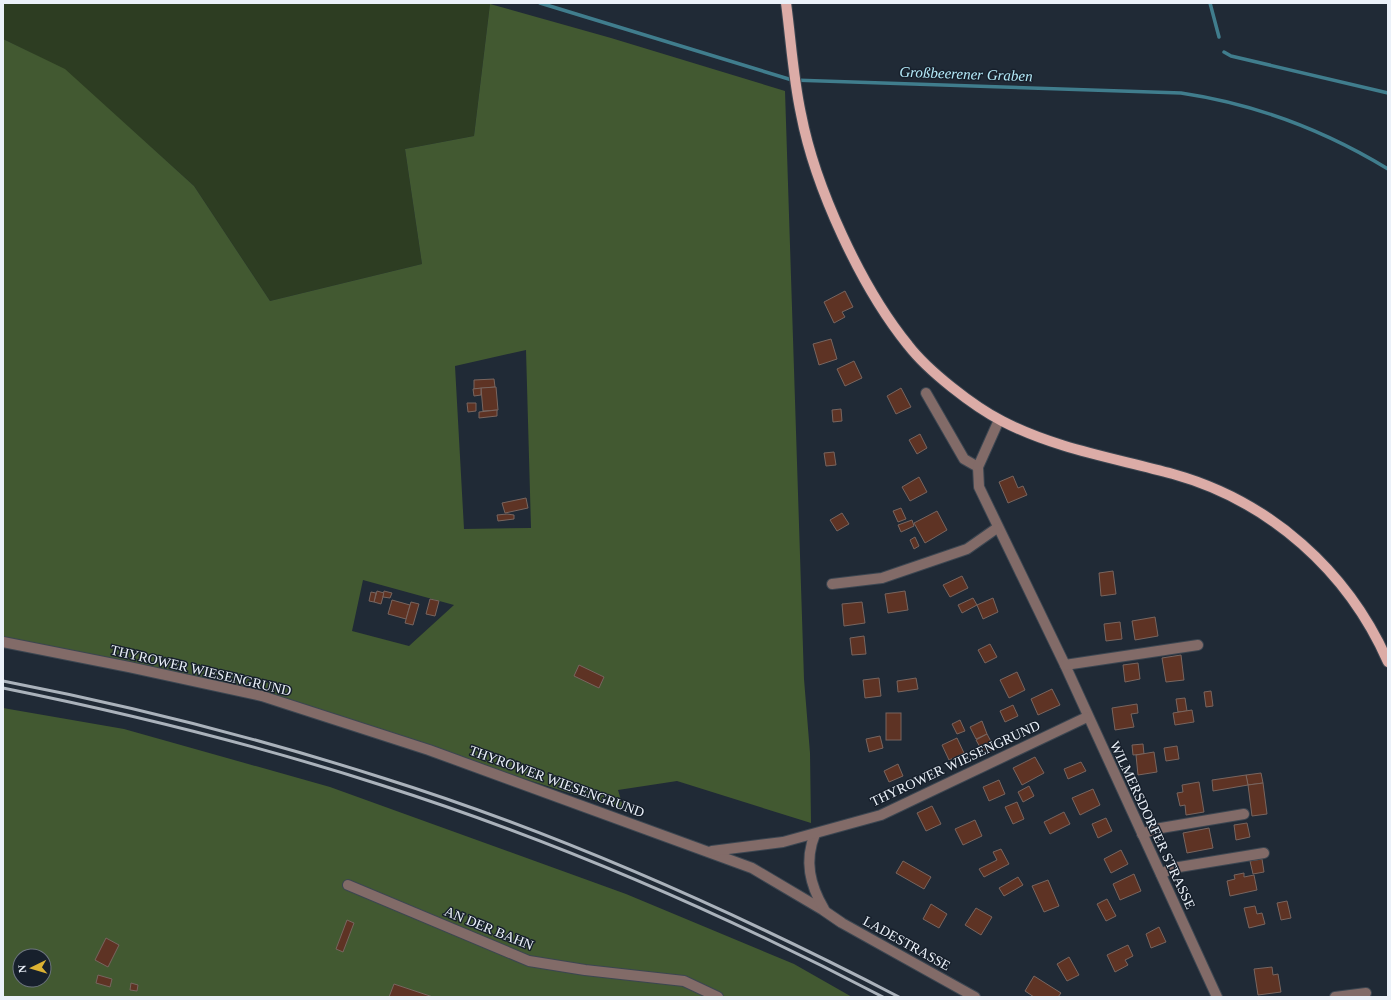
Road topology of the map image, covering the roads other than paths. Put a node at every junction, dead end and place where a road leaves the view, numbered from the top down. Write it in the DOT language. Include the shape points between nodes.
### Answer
graph roads {
  1 [pos="786,3"];
  2 [pos="926,392"];
  3 [pos="999,420"];
  4 [pos="978,467"];
  5 [pos="997,528"];
  6 [pos="832,584"];
  7 [pos="3,642"];
  8 [pos="1198,645"];
  9 [pos="1388,662"];
  10 [pos="1065,665"];
  11 [pos="1087,716"];
  12 [pos="1244,814"];
  13 [pos="818,834"];
  14 [pos="1142,834"];
  15 [pos="708,851"];
  16 [pos="1264,853"];
  17 [pos="1161,874"];
  18 [pos="348,885"];
  19 [pos="826,912"];
  20 [pos="1366,993"];
  21 [pos="718,997"];
  22 [pos="975,997"];
  23 [pos="1217,997"];
  24 [pos="1335,997"];
  1 -- 3 [label="main road" via="799,104 813,156 837,222 868,284 890,322 930,369"];
  2 -- 4 [label="street" via="964,459"];
  3 -- 4 [label="street, WILMERSDORFER STRASSE"];
  3 -- 9 [label="main road" via="1064,446 1190,479 1261,512 1304,545 1337,579 1362,614"];
  4 -- 5 [label="street, WILMERSDORFER STRASSE" via="979,487"];
  5 -- 6 [label="street" via="967,549 882,578"];
  5 -- 10 [label="street, WILMERSDORFER STRASSE" via="1014,556"];
  7 -- 15 [label="street, THYROWER WIESENGRUND" via="262,696 436,752"];
  8 -- 10 [label="street"];
  10 -- 11 [label="street, WILMERSDORFER STRASSE"];
  11 -- 13 [label="street, THYROWER WIESENGRUND" via="881,815"];
  11 -- 14 [label="street, WILMERSDORFER STRASSE"];
  12 -- 14 [label="street" via="1156,829"];
  13 -- 15 [label="street, THYROWER WIESENGRUND" via="732,850"];
  13 -- 19 [label="street" via="808,860 811,882"];
  14 -- 17 [label="street, WILMERSDORFER STRASSE"];
  15 -- 19 [label="street, LADESTRASSE" via="752,868"];
  16 -- 17 [label="street" via="1173,868"];
  17 -- 23 [label="street, WILMERSDORFER STRASSE"];
  18 -- 21 [label="street, AN DER BAHN" via="529,960 585,970 684,981"];
  19 -- 22 [label="street, LADESTRASSE"];
  20 -- 24 [label="street"];
}
